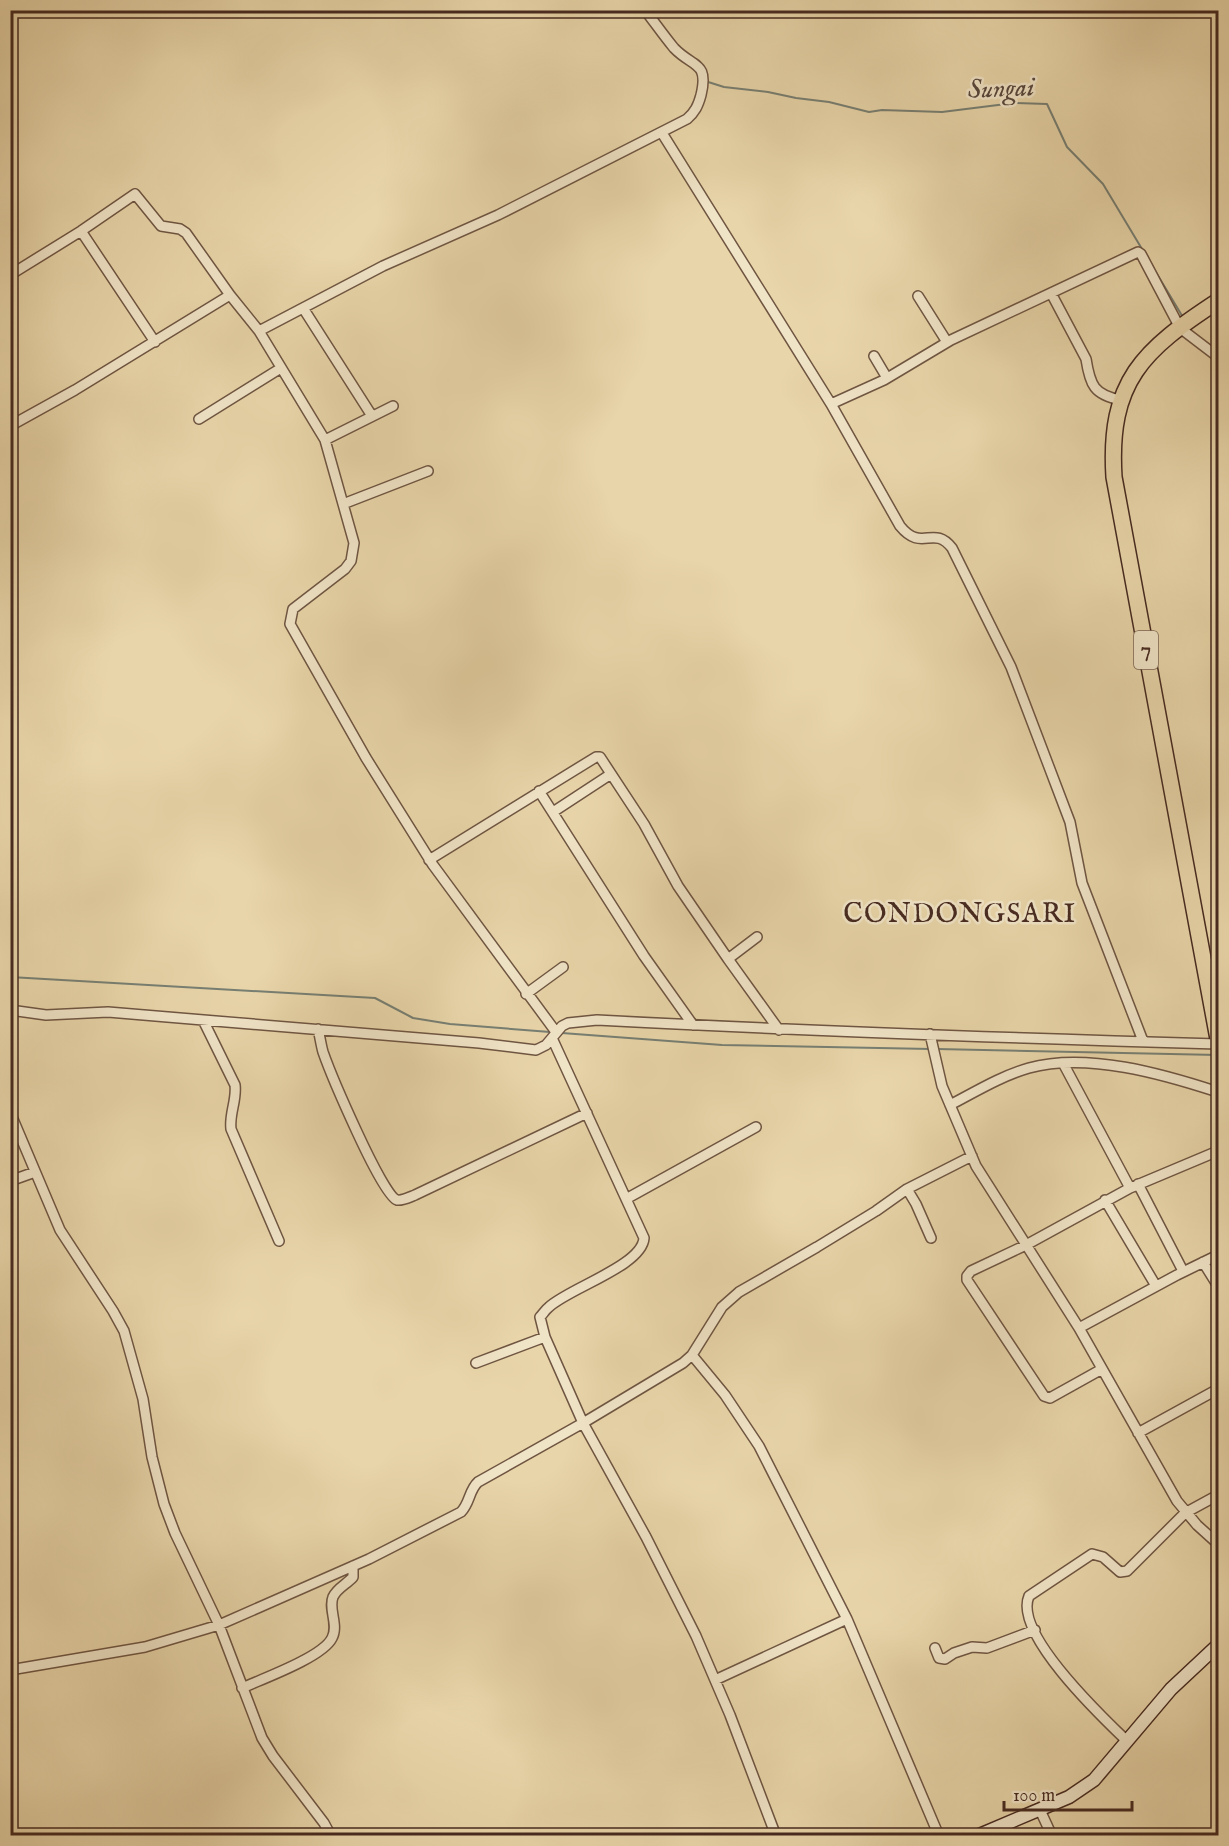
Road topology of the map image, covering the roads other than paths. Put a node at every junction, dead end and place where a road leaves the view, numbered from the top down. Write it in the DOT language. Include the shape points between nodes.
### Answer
graph roads {
  1 [pos="645,10"];
  2 [pos="662,133"];
  3 [pos="81,231"];
  4 [pos="10,275"];
  5 [pos="1051,293"];
  6 [pos="230,295"];
  7 [pos="918,296"];
  8 [pos="1218,302"];
  9 [pos="303,308"];
  10 [pos="1180,328"];
  11 [pos="259,331"];
  12 [pos="155,342"];
  13 [pos="947,342"];
  14 [pos="874,356"];
  15 [pos="1218,357"];
  16 [pos="281,368"];
  17 [pos="887,378"];
  18 [pos="1121,400"];
  19 [pos="831,404"];
  20 [pos="393,406"];
  21 [pos="372,416"];
  22 [pos="199,419"];
  23 [pos="10,426"];
  24 [pos="325,440"];
  25 [pos="428,471"];
  26 [pos="343,504"];
  27 [pos="611,774"];
  28 [pos="539,791"];
  29 [pos="553,812"];
  30 [pos="429,860"];
  31 [pos="757,937"];
  32 [pos="728,959"];
  33 [pos="563,967"];
  34 [pos="526,993"];
  35 [pos="10,1010"];
  36 [pos="203,1020"];
  37 [pos="693,1025"];
  38 [pos="318,1029"];
  39 [pos="779,1030"];
  40 [pos="930,1034"];
  41 [pos="554,1035"];
  42 [pos="1218,1039"];
  43 [pos="1143,1041"];
  44 [pos="1218,1044"];
  45 [pos="1063,1063"];
  46 [pos="1218,1092"];
  47 [pos="950,1105"];
  48 [pos="10,1112"];
  49 [pos="587,1113"];
  50 [pos="756,1127"];
  51 [pos="1218,1150"];
  52 [pos="972,1156"];
  53 [pos="35,1172"];
  54 [pos="10,1181"];
  55 [pos="1134,1186"];
  56 [pos="907,1189"];
  57 [pos="626,1198"];
  58 [pos="1106,1200"];
  59 [pos="931,1238"];
  60 [pos="279,1241"];
  61 [pos="1026,1245"];
  62 [pos="1218,1255"];
  63 [pos="1203,1262"];
  64 [pos="1183,1271"];
  65 [pos="1156,1286"];
  66 [pos="1218,1287"];
  67 [pos="1079,1328"];
  68 [pos="545,1337"];
  69 [pos="692,1354"];
  70 [pos="476,1363"];
  71 [pos="1102,1369"];
  72 [pos="1218,1389"];
  73 [pos="583,1423"];
  74 [pos="1138,1433"];
  75 [pos="1218,1495"];
  76 [pos="1185,1513"];
  77 [pos="1218,1544"];
  78 [pos="353,1566"];
  79 [pos="848,1619"];
  80 [pos="219,1625"];
  81 [pos="1035,1630"];
  82 [pos="1218,1646"];
  83 [pos="935,1648"];
  84 [pos="10,1670"];
  85 [pos="715,1680"];
  86 [pos="242,1688"];
  87 [pos="1127,1741"];
  88 [pos="1040,1810"];
  89 [pos="979,1835"];
  90 [pos="331,1836"];
  91 [pos="776,1836"];
  92 [pos="939,1836"];
  93 [pos="1052,1836"];
  1 -- 2 [label="street" via="676,49 698,66 705,81 695,112"];
  2 -- 9 [label="street"];
  2 -- 19 [label="street"];
  3 -- 4 [label="street"];
  3 -- 6 [label="street" via="135,194 161,226 186,233"];
  3 -- 12 [label="street"];
  5 -- 10 [label="street" via="1139,253"];
  5 -- 13 [label="street"];
  5 -- 18 [label="street" via="1086,359 1094,385 1102,395"];
  6 -- 11 [label="street"];
  6 -- 12 [label="street"];
  7 -- 13 [label="street"];
  8 -- 10 [label="highway, 7"];
  9 -- 11 [label="street"];
  9 -- 21 [label="street"];
  10 -- 15 [label="street"];
  10 -- 18 [label="highway, 7" via="1143,360"];
  11 -- 16 [label="street"];
  12 -- 23 [label="street"];
  13 -- 17 [label="street"];
  14 -- 17 [label="street"];
  16 -- 22 [label="street"];
  16 -- 24 [label="street"];
  17 -- 19 [label="street"];
  18 -- 42 [label="highway, 7" via="1112,447 1114,477"];
  19 -- 43 [label="street" via="900,526 908,535 922,539 940,537 952,548 1011,667 1070,822 1082,883"];
  20 -- 21 [label="street"];
  21 -- 24 [label="street"];
  24 -- 26 [label="street"];
  25 -- 26 [label="street"];
  26 -- 30 [label="street" via="354,543 351,561 293,609 290,624"];
  27 -- 28 [label="street" via="598,756"];
  27 -- 29 [label="street"];
  27 -- 32 [label="street" via="678,886"];
  28 -- 29 [label="street"];
  28 -- 30 [label="street"];
  29 -- 37 [label="street" via="644,956"];
  30 -- 34 [label="street"];
  31 -- 32 [label="street"];
  32 -- 39 [label="street"];
  33 -- 34 [label="street"];
  34 -- 41 [label="street"];
  35 -- 36 [label="street" via="46,1015 108,1012"];
  36 -- 38 [label="street"];
  36 -- 60 [label="street" via="235,1085 231,1129"];
  37 -- 39 [label="street"];
  37 -- 41 [label="street" via="597,1020 568,1023"];
  38 -- 41 [label="street" via="536,1050"];
  38 -- 49 [label="street" via="333,1077 373,1165 397,1200"];
  39 -- 40 [label="street"];
  40 -- 43 [label="street"];
  40 -- 47 [label="street"];
  41 -- 49 [label="street"];
  43 -- 44 [label="street"];
  45 -- 46 [label="street" via="1131,1068"];
  45 -- 47 [label="street" via="1028,1068"];
  45 -- 55 [label="street"];
  47 -- 52 [label="street"];
  48 -- 53 [label="street"];
  49 -- 57 [label="street"];
  50 -- 57 [label="street"];
  51 -- 55 [label="street"];
  52 -- 56 [label="street"];
  52 -- 61 [label="street"];
  53 -- 54 [label="street"];
  53 -- 80 [label="street" via="60,1230 120,1322 143,1399 164,1504"];
  55 -- 58 [label="street"];
  55 -- 64 [label="street"];
  56 -- 59 [label="street"];
  56 -- 69 [label="street" via="876,1212 739,1292 722,1307"];
  57 -- 68 [label="street" via="644,1245 616,1269 549,1306 540,1317"];
  58 -- 61 [label="street"];
  58 -- 65 [label="street"];
  61 -- 67 [label="street"];
  61 -- 71 [label="street" via="971,1271 967,1280 1044,1396 1050,1398"];
  62 -- 63 [label="street"];
  63 -- 64 [label="street"];
  63 -- 66 [label="street"];
  64 -- 65 [label="street"];
  65 -- 67 [label="street"];
  67 -- 71 [label="street"];
  68 -- 70 [label="street"];
  68 -- 73 [label="street"];
  69 -- 73 [label="street"];
  69 -- 79 [label="street" via="759,1446"];
  71 -- 74 [label="street"];
  72 -- 74 [label="street"];
  73 -- 78 [label="street" via="478,1482 461,1512"];
  73 -- 85 [label="street" via="664,1570"];
  74 -- 76 [label="street"];
  75 -- 76 [label="street"];
  76 -- 77 [label="street"];
  76 -- 81 [label="street" via="1127,1571 1120,1572 1107,1559 1092,1554 1029,1596 1027,1607"];
  78 -- 80 [label="street"];
  78 -- 86 [label="street" via="353,1577 337,1590 332,1602 331,1641 313,1655"];
  79 -- 85 [label="street"];
  79 -- 92 [label="street"];
  80 -- 84 [label="street" via="145,1647"];
  80 -- 86 [label="street"];
  81 -- 83 [label="street" via="987,1648 972,1647 945,1659 939,1658"];
  81 -- 87 [label="street" via="1070,1683"];
  82 -- 87 [label="main road" via="1171,1689"];
  85 -- 91 [label="street"];
  86 -- 90 [label="street" via="262,1738"];
  87 -- 88 [label="main road" via="1094,1780"];
  88 -- 89 [label="main road"];
  88 -- 93 [label="street"];
}
